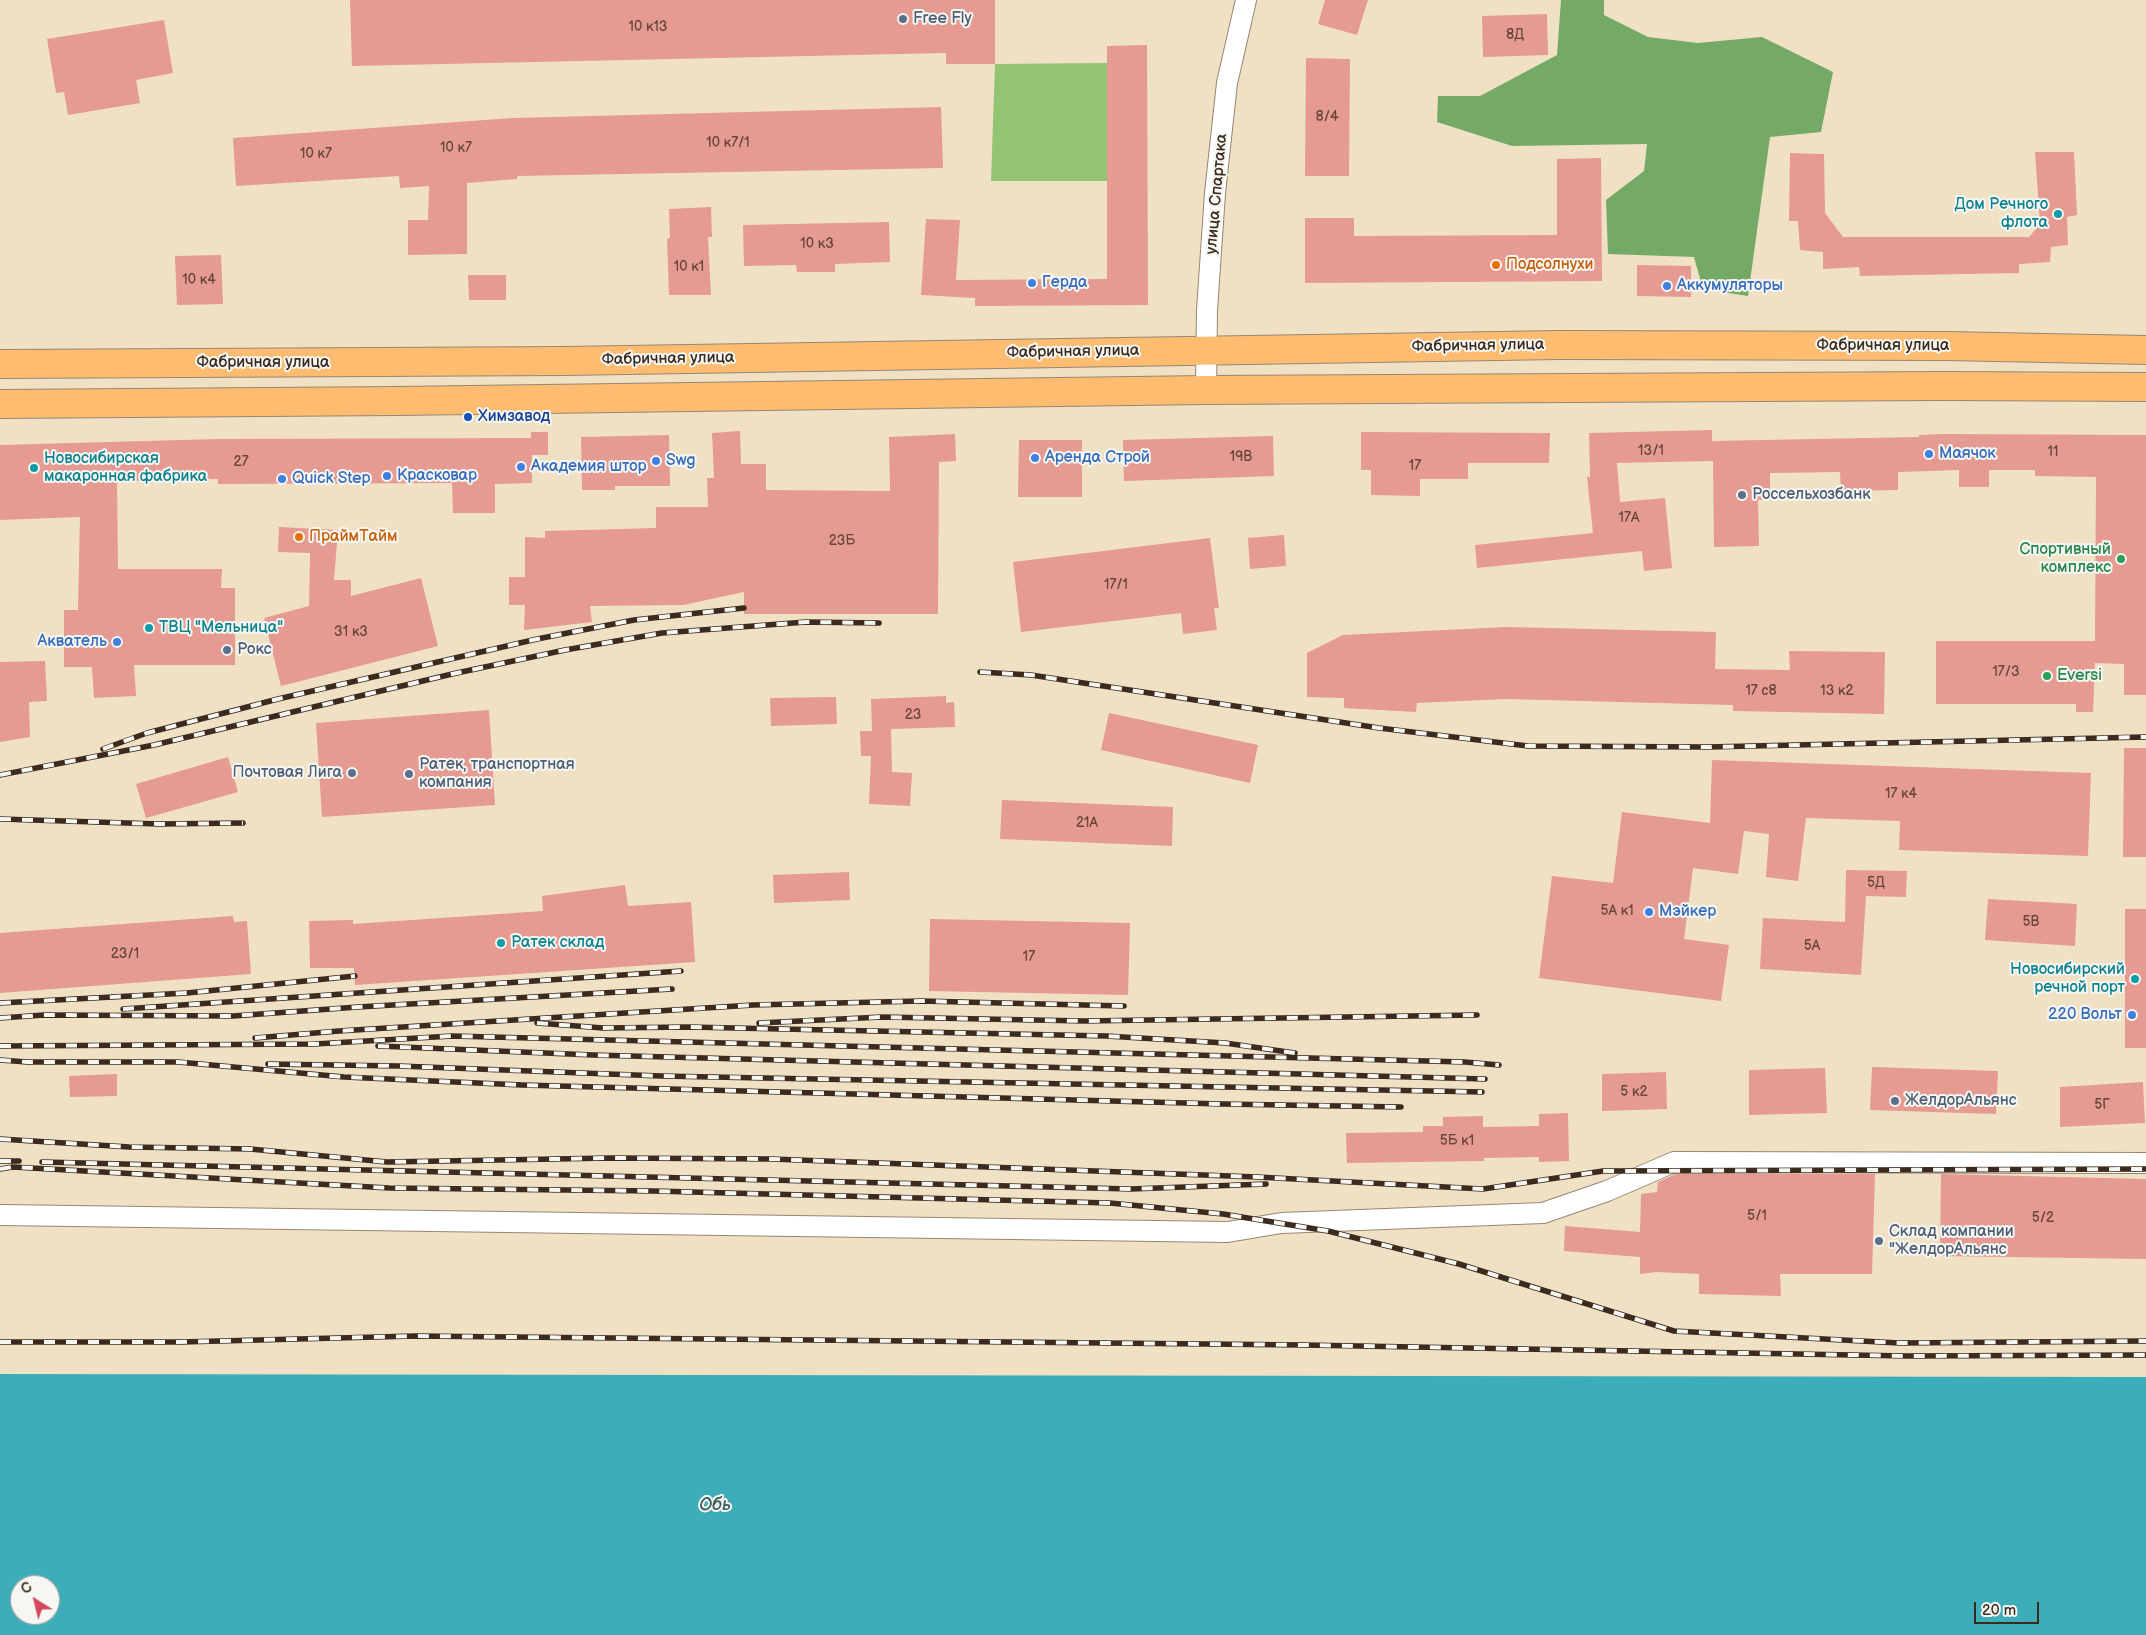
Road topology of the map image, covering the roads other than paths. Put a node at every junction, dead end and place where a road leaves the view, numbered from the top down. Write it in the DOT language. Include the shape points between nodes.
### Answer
graph roads {
  1 [pos="1246,0"];
  2 [pos="1206,350"];
  3 [pos="2146,350"];
  4 [pos="0,364"];
  5 [pos="2146,387"];
  6 [pos="1206,390"];
  7 [pos="0,404"];
  8 [pos="2146,1163"];
  9 [pos="0,1215"];
  1 -- 2 [label="street, улица Спартака" via="1227,82 1215,193"];
  2 -- 3 [label="main road, Фабричная улица" via="1621,345"];
  2 -- 4 [label="main road, Фабричная улица" via="554,361"];
  2 -- 6 [label="street, улица Спартака"];
  5 -- 6 [label="main road"];
  6 -- 7 [label="main road"];
  8 -- 9 [label="street" via="1674,1162 1607,1191 1543,1213 1281,1223 1228,1232"];
}
